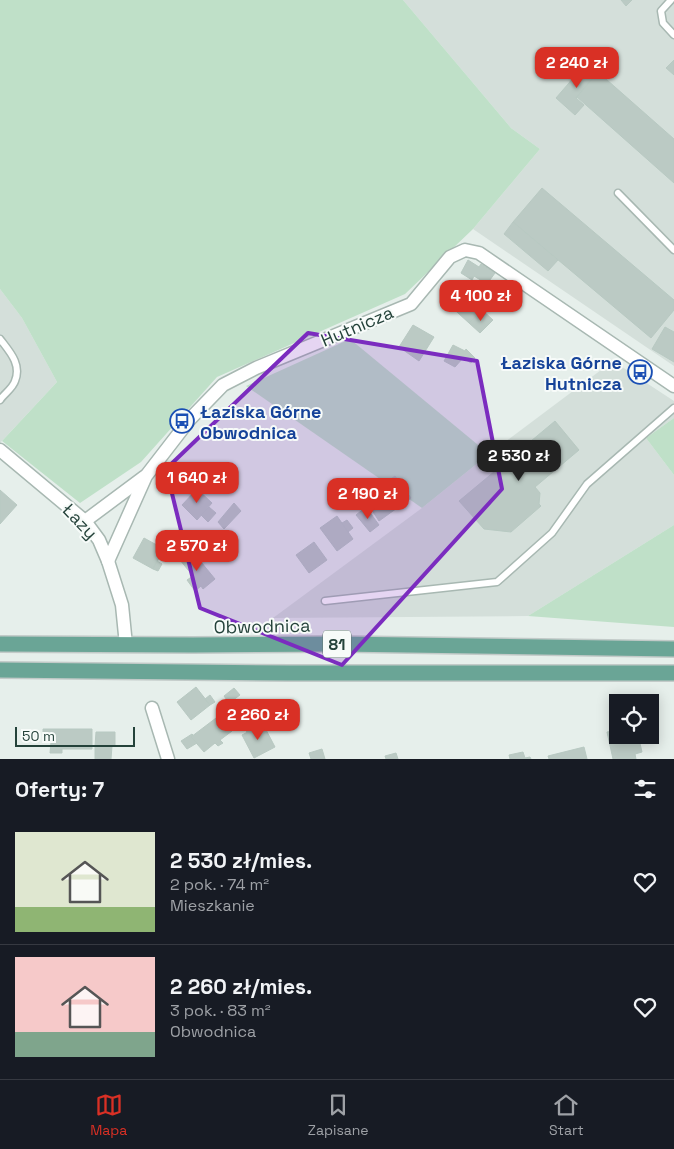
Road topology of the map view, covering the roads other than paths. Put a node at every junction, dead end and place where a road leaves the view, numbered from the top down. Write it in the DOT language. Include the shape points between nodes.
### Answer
graph roads {
  1 [pos="671,0"];
  2 [pos="674,35"];
  3 [pos="618,193"];
  4 [pos="674,250"];
  5 [pos="0,339"];
  6 [pos="674,386"];
  7 [pos="0,400"];
  8 [pos="674,408"];
  9 [pos="0,450"];
  10 [pos="146,476"];
  11 [pos="84,521"];
  12 [pos="108,561"];
  13 [pos="325,602"];
  14 [pos="0,644"];
  15 [pos="126,645"];
  16 [pos="674,649"];
  17 [pos="0,670"];
  18 [pos="674,673"];
  19 [pos="152,708"];
  20 [pos="168,759"];
  1 -- 2 [label="lane" via="661,10 663,23"];
  3 -- 4 [label="lane"];
  5 -- 7 [label="lane" via="16,361 17,369 15,382"];
  6 -- 10 [label="street, Hutnicza" via="478,253 465,250 450,257 410,304 256,368 223,386 190,419"];
  8 -- 13 [label="lane" via="587,484 552,533 497,582"];
  9 -- 11 [label="street, Łazy"];
  10 -- 11 [label="street"];
  10 -- 12 [label="street"];
  11 -- 12 [label="street, Łazy" via="99,540"];
  12 -- 15 [label="street, Łazy" via="122,605"];
  14 -- 15 [label="main road, Obwodnica / 81"];
  15 -- 16 [label="main road, Obwodnica / 81" via="340,644"];
  17 -- 18 [label="main road, 81"];
  19 -- 20 [label="street"];
}
